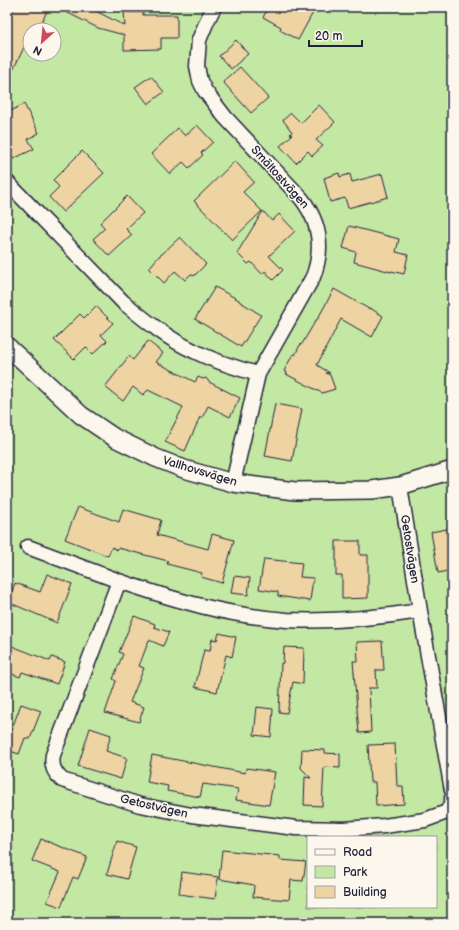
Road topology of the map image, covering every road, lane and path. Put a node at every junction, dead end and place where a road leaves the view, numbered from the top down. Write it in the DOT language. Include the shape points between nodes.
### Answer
graph roads {
  1 [pos="214,7"];
  2 [pos="7,182"];
  3 [pos="7,346"];
  4 [pos="258,374"];
  5 [pos="452,470"];
  6 [pos="233,483"];
  7 [pos="400,486"];
  8 [pos="28,547"];
  9 [pos="119,581"];
  10 [pos="420,611"];
  11 [pos="452,790"];
  12 [pos="452,798"];
  1 -- 4 [label="street, Smältostvägen" via="199,40 197,66 200,81 225,117 310,209 319,238 318,263 313,277"];
  2 -- 4 [label="street" via="123,302 141,317 193,351"];
  3 -- 6 [label="street, Vallhovsvägen" via="80,415 115,438 184,469"];
  4 -- 6 [label="street, Smältostvägen"];
  5 -- 7 [label="street, Vallhovsvägen"];
  6 -- 7 [label="street, Vallhovsvägen" via="295,491 372,490"];
  7 -- 10 [label="street, Getostvägen"];
  8 -- 9 [label="street"];
  9 -- 10 [label="street" via="171,599 229,612 286,620 378,617"];
  9 -- 12 [label="street, Getostvägen" via="53,755 51,764 55,774 62,780 140,806 296,828 344,829 425,820 447,812"];
  10 -- 11 [label="street, Getostvägen"];
}
